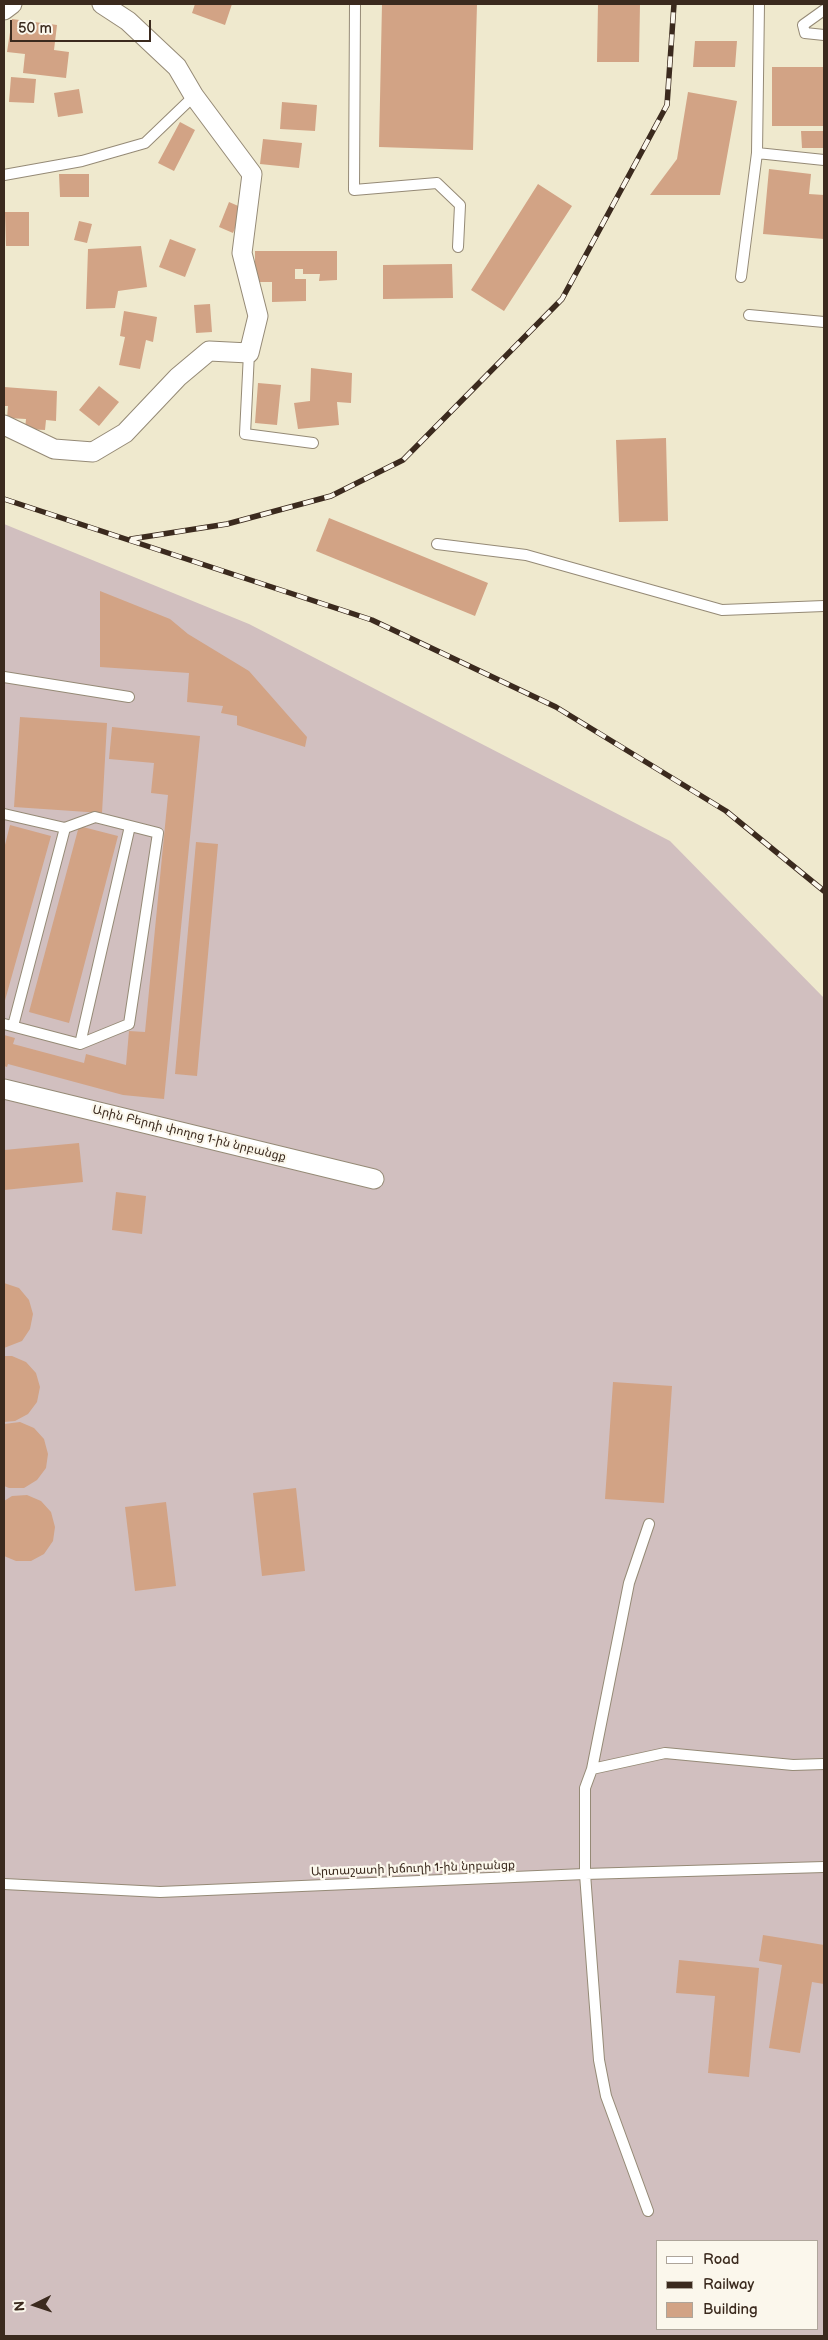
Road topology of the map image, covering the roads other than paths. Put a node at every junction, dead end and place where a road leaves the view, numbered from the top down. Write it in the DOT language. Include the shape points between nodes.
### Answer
graph roads {
  1 [pos="12,4"];
  2 [pos="102,4"];
  3 [pos="355,4"];
  4 [pos="759,4"];
  5 [pos="4,10"];
  6 [pos="824,10"];
  7 [pos="824,35"];
  8 [pos="194,96"];
  9 [pos="757,153"];
  10 [pos="824,160"];
  11 [pos="4,175"];
  12 [pos="458,247"];
  13 [pos="741,277"];
  14 [pos="748,315"];
  15 [pos="824,322"];
  16 [pos="249,353"];
  17 [pos="4,425"];
  18 [pos="313,443"];
  19 [pos="438,544"];
  20 [pos="824,606"];
  21 [pos="4,677"];
  22 [pos="129,697"];
  23 [pos="4,814"];
  24 [pos="130,826"];
  25 [pos="65,828"];
  26 [pos="8,1025"];
  27 [pos="80,1044"];
  28 [pos="4,1089"];
  29 [pos="374,1180"];
  30 [pos="649,1524"];
  31 [pos="824,1764"];
  32 [pos="592,1769"];
  33 [pos="824,1868"];
  34 [pos="585,1874"];
  35 [pos="4,1884"];
  36 [pos="648,2211"];
  1 -- 5 [label="street"];
  2 -- 8 [label="street" via="128,21 177,67"];
  3 -- 12 [label="lane" via="354,190 437,183 460,205"];
  4 -- 9 [label="lane"];
  6 -- 7 [label="lane" via="803,25 805,33"];
  8 -- 11 [label="lane" via="145,143 82,161"];
  8 -- 16 [label="street" via="252,174 242,253 258,316"];
  9 -- 10 [label="lane"];
  9 -- 13 [label="lane"];
  14 -- 15 [label="lane"];
  16 -- 17 [label="street" via="209,351 125,433 93,452 54,449"];
  16 -- 18 [label="lane" via="245,434"];
  19 -- 20 [label="lane" via="526,554 722,610"];
  21 -- 22 [label="lane"];
  23 -- 25 [label="lane"];
  24 -- 25 [label="lane" via="95,817"];
  24 -- 27 [label="lane"];
  24 -- 27 [label="lane" via="158,834 129,1024"];
  25 -- 26 [label="lane"];
  26 -- 27 [label="lane"];
  28 -- 29 [label="street, Արին Բերդի փողոց 1-ին նրբանցք"];
  30 -- 32 [label="lane" via="629,1584"];
  31 -- 32 [label="lane" via="665,1753"];
  32 -- 34 [label="lane" via="585,1788"];
  33 -- 34 [label="lane, Արտաշատի խճուղի 1-ին նրբանցք"];
  34 -- 35 [label="lane, Արտաշատի խճուղի 1-ին նրբանցք" via="160,1892"];
  34 -- 36 [label="lane" via="599,2060 606,2096"];
}
